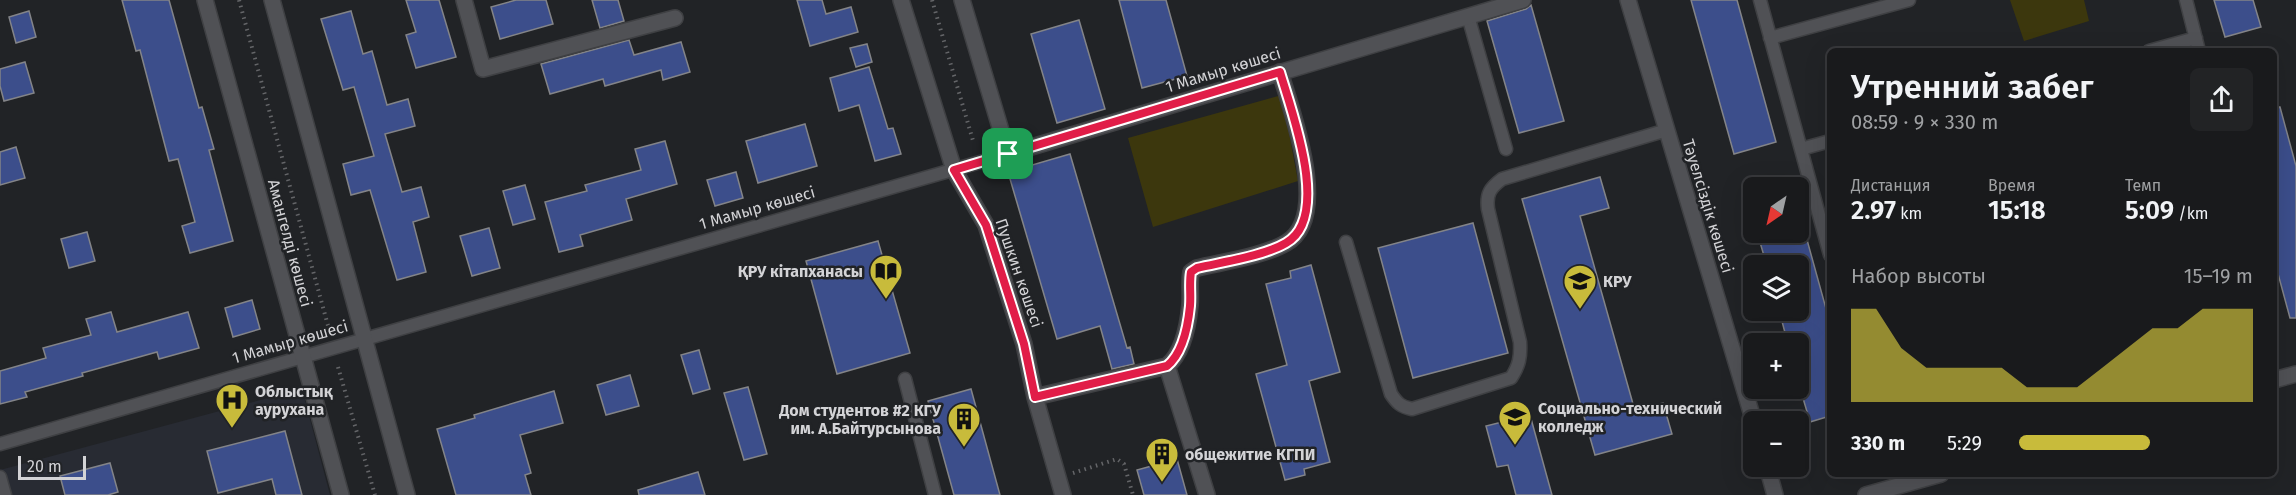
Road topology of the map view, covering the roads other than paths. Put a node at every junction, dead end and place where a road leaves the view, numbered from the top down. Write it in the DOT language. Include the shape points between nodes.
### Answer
graph roads {
  1 [pos="205,0"];
  2 [pos="272,0"];
  3 [pos="464,0"];
  4 [pos="901,0"];
  5 [pos="962,0"];
  6 [pos="1523,0"];
  7 [pos="1628,0"];
  8 [pos="1760,0"];
  9 [pos="1909,0"];
  10 [pos="2186,0"];
  11 [pos="1468,16"];
  12 [pos="675,18"];
  13 [pos="1770,38"];
  14 [pos="2196,38"];
  15 [pos="2160,48"];
  16 [pos="2198,48"];
  17 [pos="1280,72"];
  18 [pos="1667,130"];
  19 [pos="1827,142"];
  20 [pos="1506,149"];
  21 [pos="1801,149"];
  22 [pos="1008,154"];
  23 [pos="954,170"];
  24 [pos="1346,242"];
  25 [pos="1827,244"];
  26 [pos="364,339"];
  27 [pos="303,357"];
  28 [pos="1167,366"];
  29 [pos="2296,374"];
  30 [pos="2277,379"];
  31 [pos="905,380"];
  32 [pos="1035,397"];
  33 [pos="1751,411"];
  34 [pos="0,444"];
  35 [pos="0,477"];
  36 [pos="1770,477"];
  37 [pos="1930,477"];
  38 [pos="5,495"];
  39 [pos="341,495"];
  40 [pos="407,495"];
  41 [pos="935,495"];
  42 [pos="1063,495"];
  43 [pos="1207,495"];
  44 [pos="1775,495"];
  45 [pos="1866,495"];
  1 -- 27 [label="street, Амангелді көшесі"];
  2 -- 26 [label="street"];
  3 -- 12 [label="street" via="483,69"];
  4 -- 23 [label="street, Пушкин көшесі"];
  5 -- 22 [label="street"];
  6 -- 11 [label="street, 1 Мамыр көшесі"];
  7 -- 18 [label="street, Тәуелсіздік көшесі"];
  8 -- 13 [label="lane"];
  9 -- 13 [label="lane"];
  10 -- 14 [label="lane"];
  11 -- 17 [label="street, 1 Мамыр көшесі"];
  11 -- 20 [label="lane"];
  13 -- 21 [label="lane"];
  14 -- 15 [label="lane"];
  14 -- 16 [label="lane"];
  17 -- 22 [label="street, 1 Мамыр көшесі"];
  17 -- 28 [label="street" via="1309,188 1304,221 1288,242 1191,272 1190,306 1180,349"];
  18 -- 24 [label="lane" via="1502,179 1491,187 1488,209 1520,342 1521,358 1511,378 1412,409 1397,403 1391,394"];
  18 -- 33 [label="street, Тәуелсіздік көшесі"];
  19 -- 21 [label="lane"];
  21 -- 25 [label="lane"];
  22 -- 23 [label="lane, 1 Мамыр көшесі"];
  23 -- 26 [label="lane, 1 Мамыр көшесі"];
  23 -- 32 [label="street, Пушкин көшесі" via="986,225 1024,344"];
  26 -- 27 [label="lane, 1 Мамыр көшесі"];
  26 -- 40 [label="street"];
  27 -- 34 [label="lane, 1 Мамыр көшесі"];
  27 -- 39 [label="street, Амангелді көшесі"];
  28 -- 32 [label="street"];
  28 -- 43 [label="street"];
  29 -- 30 [label="street"];
  31 -- 41 [label="lane"];
  32 -- 42 [label="street, Пушкин көшесі"];
  35 -- 38 [label="lane"];
  36 -- 44 [label="street"];
  37 -- 45 [label="street"];
}
